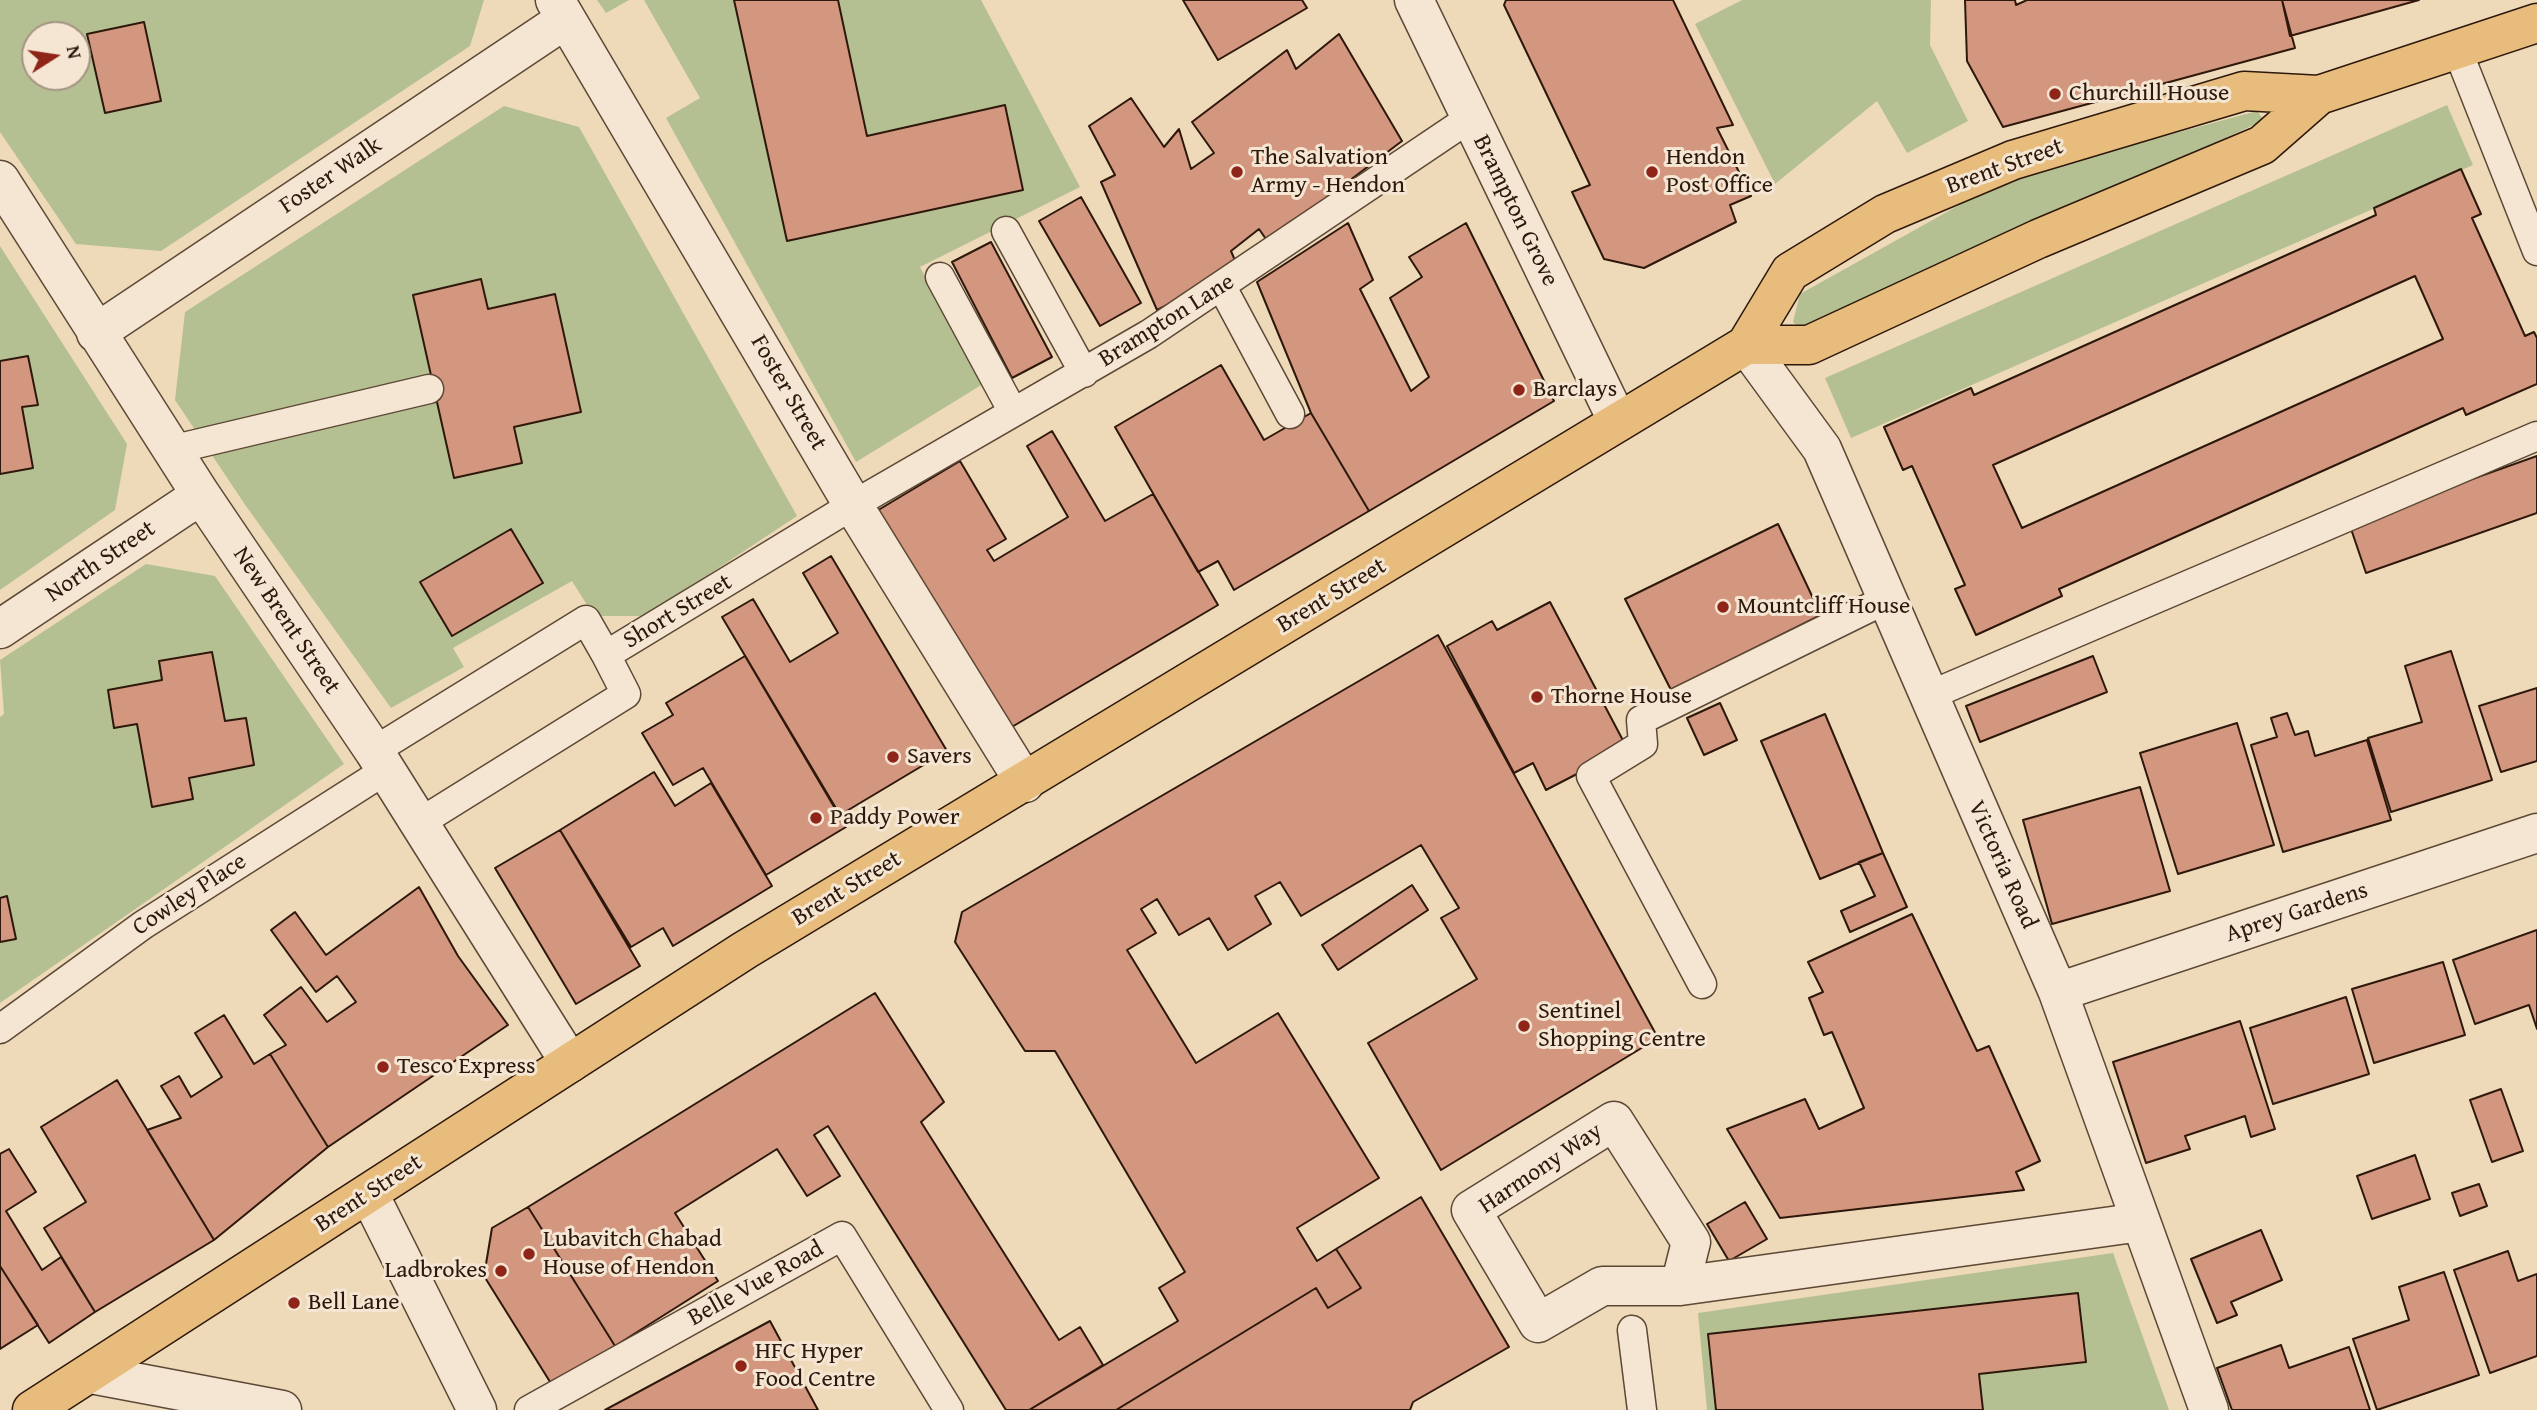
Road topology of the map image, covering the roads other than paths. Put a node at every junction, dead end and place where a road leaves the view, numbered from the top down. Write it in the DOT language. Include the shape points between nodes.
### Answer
graph roads {
  1 [pos="1414,0"];
  2 [pos="560,10"];
  3 [pos="2537,23"];
  4 [pos="2457,49"];
  5 [pos="2319,95"];
  6 [pos="1470,118"];
  7 [pos="0,180"];
  8 [pos="1006,231"];
  9 [pos="2537,251"];
  10 [pos="940,277"];
  11 [pos="1222,287"];
  12 [pos="96,333"];
  13 [pos="1746,345"];
  14 [pos="1084,373"];
  15 [pos="429,389"];
  16 [pos="1013,412"];
  17 [pos="1290,414"];
  18 [pos="1618,422"];
  19 [pos="2537,436"];
  20 [pos="174,449"];
  21 [pos="201,495"];
  22 [pos="853,505"];
  23 [pos="1886,599"];
  24 [pos="0,629"];
  25 [pos="606,655"];
  26 [pos="1927,696"];
  27 [pos="380,760"];
  28 [pos="1025,783"];
  29 [pos="419,823"];
  30 [pos="2537,834"];
  31 [pos="1702,984"];
  32 [pos="2057,992"];
  33 [pos="0,1029"];
  34 [pos="570,1063"];
  35 [pos="369,1194"];
  36 [pos="2141,1222"];
  37 [pos="1680,1286"];
  38 [pos="1632,1330"];
  39 [pos="91,1374"];
  40 [pos="32,1410"];
  41 [pos="282,1410"];
  42 [pos="477,1410"];
  43 [pos="529,1410"];
  44 [pos="949,1410"];
  45 [pos="1642,1410"];
  46 [pos="2209,1410"];
  1 -- 6 [label="street, Brampton Grove"];
  2 -- 12 [label="street, Foster Walk"];
  2 -- 22 [label="street, Foster Street"];
  3 -- 4 [label="main road, Brent Street"];
  4 -- 5 [label="main road, Brent Street"];
  4 -- 9 [label="lane"];
  5 -- 13 [label="main road, Brent Street" via="2262,145 2038,239 1809,345"];
  5 -- 13 [label="main road, Brent Street" via="2244,91 2013,160 1885,214 1790,272"];
  6 -- 11 [label="lane, Brampton Lane"];
  6 -- 18 [label="street, Brampton Grove"];
  7 -- 12 [label="street, New Brent Street"];
  8 -- 14 [label="lane"];
  10 -- 16 [label="lane"];
  11 -- 14 [label="lane, Brampton Lane"];
  11 -- 17 [label="lane"];
  12 -- 20 [label="street, New Brent Street"];
  13 -- 18 [label="main road, Brent Street"];
  13 -- 23 [label="street, Victoria Road" via="1822,449"];
  14 -- 16 [label="lane, Brampton Lane"];
  15 -- 20 [label="lane"];
  16 -- 22 [label="lane, Brampton Lane"];
  18 -- 28 [label="main road, Brent Street"];
  19 -- 26 [label="lane"];
  20 -- 21 [label="street, New Brent Street"];
  21 -- 24 [label="street, North Street"];
  21 -- 27 [label="street, New Brent Street"];
  22 -- 25 [label="lane, Short Street"];
  22 -- 28 [label="street, Foster Street"];
  23 -- 26 [label="street, Victoria Road"];
  23 -- 31 [label="lane" via="1641,720 1643,744 1591,776"];
  25 -- 27 [label="lane, Short Street" via="586,620"];
  25 -- 29 [label="lane" via="626,694"];
  26 -- 32 [label="street, Victoria Road"];
  27 -- 29 [label="street, New Brent Street"];
  27 -- 33 [label="lane, Cowley Place"];
  28 -- 34 [label="main road, Brent Street" via="745,950"];
  29 -- 34 [label="street, New Brent Street"];
  30 -- 32 [label="street, Aprey Gardens"];
  32 -- 36 [label="street, Victoria Road"];
  34 -- 35 [label="main road, Brent Street"];
  35 -- 39 [label="main road, Brent Street"];
  35 -- 42 [label="street"];
  36 -- 37 [label="street, Harmony Way"];
  36 -- 46 [label="street, Victoria Road"];
  37 -- 37 [label="street, Harmony Way" via="1602,1286 1538,1324 1471,1210 1614,1121 1691,1242"];
  38 -- 45 [label="lane"];
  39 -- 40 [label="main road, Brent Street"];
  39 -- 41 [label="street"];
  43 -- 44 [label="lane, Belle Vue Road" via="842,1236"];
}
